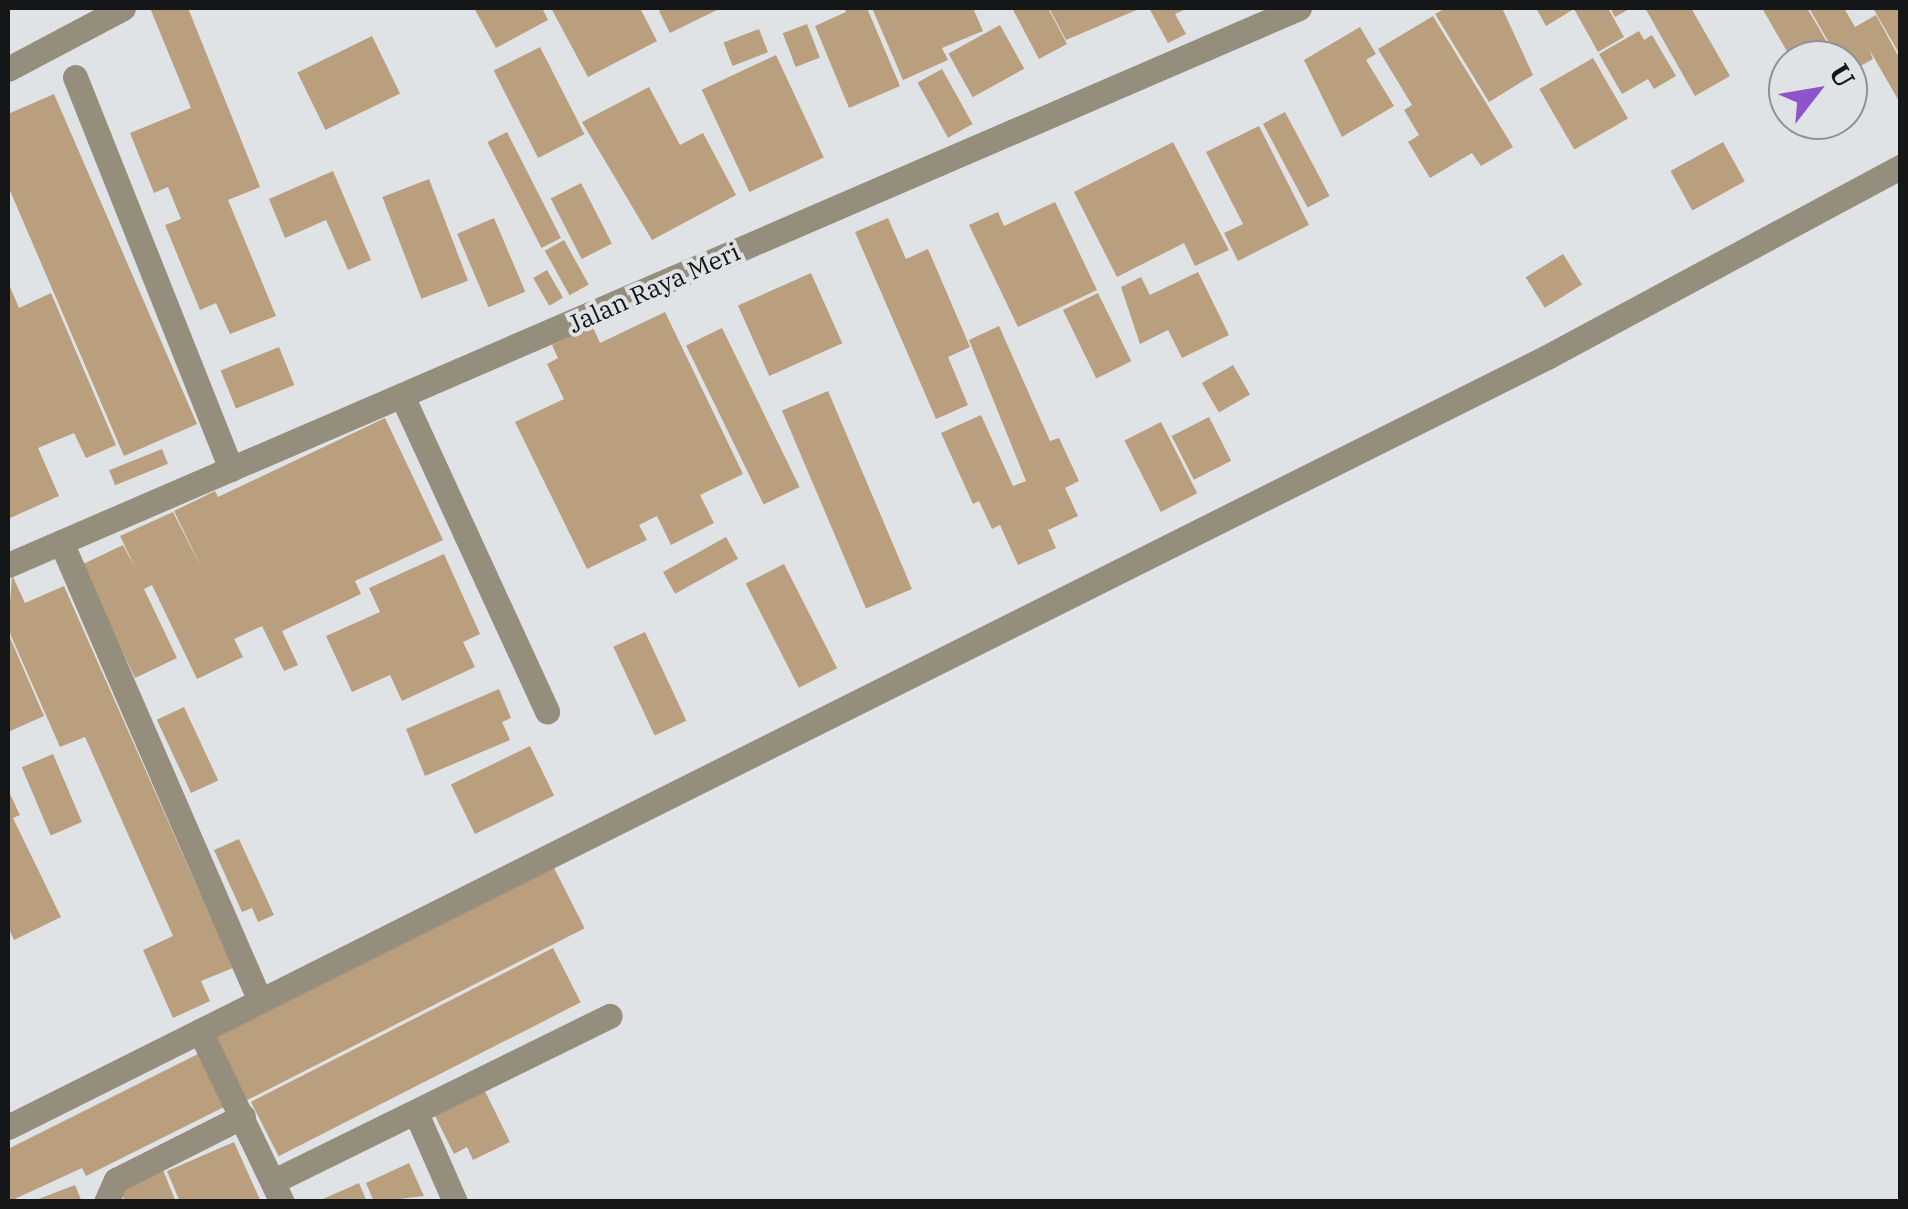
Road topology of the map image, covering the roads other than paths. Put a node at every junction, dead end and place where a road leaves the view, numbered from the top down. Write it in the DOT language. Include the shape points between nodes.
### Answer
graph roads {
  1 [pos="122,8"];
  2 [pos="1299,8"];
  3 [pos="8,69"];
  4 [pos="75,78"];
  5 [pos="1900,167"];
  6 [pos="403,398"];
  7 [pos="231,469"];
  8 [pos="60,542"];
  9 [pos="8,565"];
  10 [pos="546,710"];
  11 [pos="260,1001"];
  12 [pos="610,1016"];
  13 [pos="200,1031"];
  14 [pos="416,1112"];
  15 [pos="243,1116"];
  16 [pos="8,1127"];
  17 [pos="278,1191"];
  18 [pos="106,1202"];
  19 [pos="455,1202"];
  1 -- 3 [label="street"];
  2 -- 6 [label="street, Jalan Raya Meri"];
  4 -- 7 [label="street"];
  5 -- 11 [label="street" via="1547,357"];
  6 -- 7 [label="street, Jalan Raya Meri"];
  6 -- 10 [label="street"];
  7 -- 8 [label="street, Jalan Raya Meri"];
  8 -- 9 [label="street, Jalan Raya Meri"];
  8 -- 11 [label="street"];
  11 -- 13 [label="street"];
  12 -- 14 [label="street"];
  13 -- 15 [label="street"];
  13 -- 16 [label="street"];
  14 -- 17 [label="street"];
  14 -- 19 [label="street"];
  15 -- 17 [label="street"];
  15 -- 18 [label="street" via="116,1180"];
}
